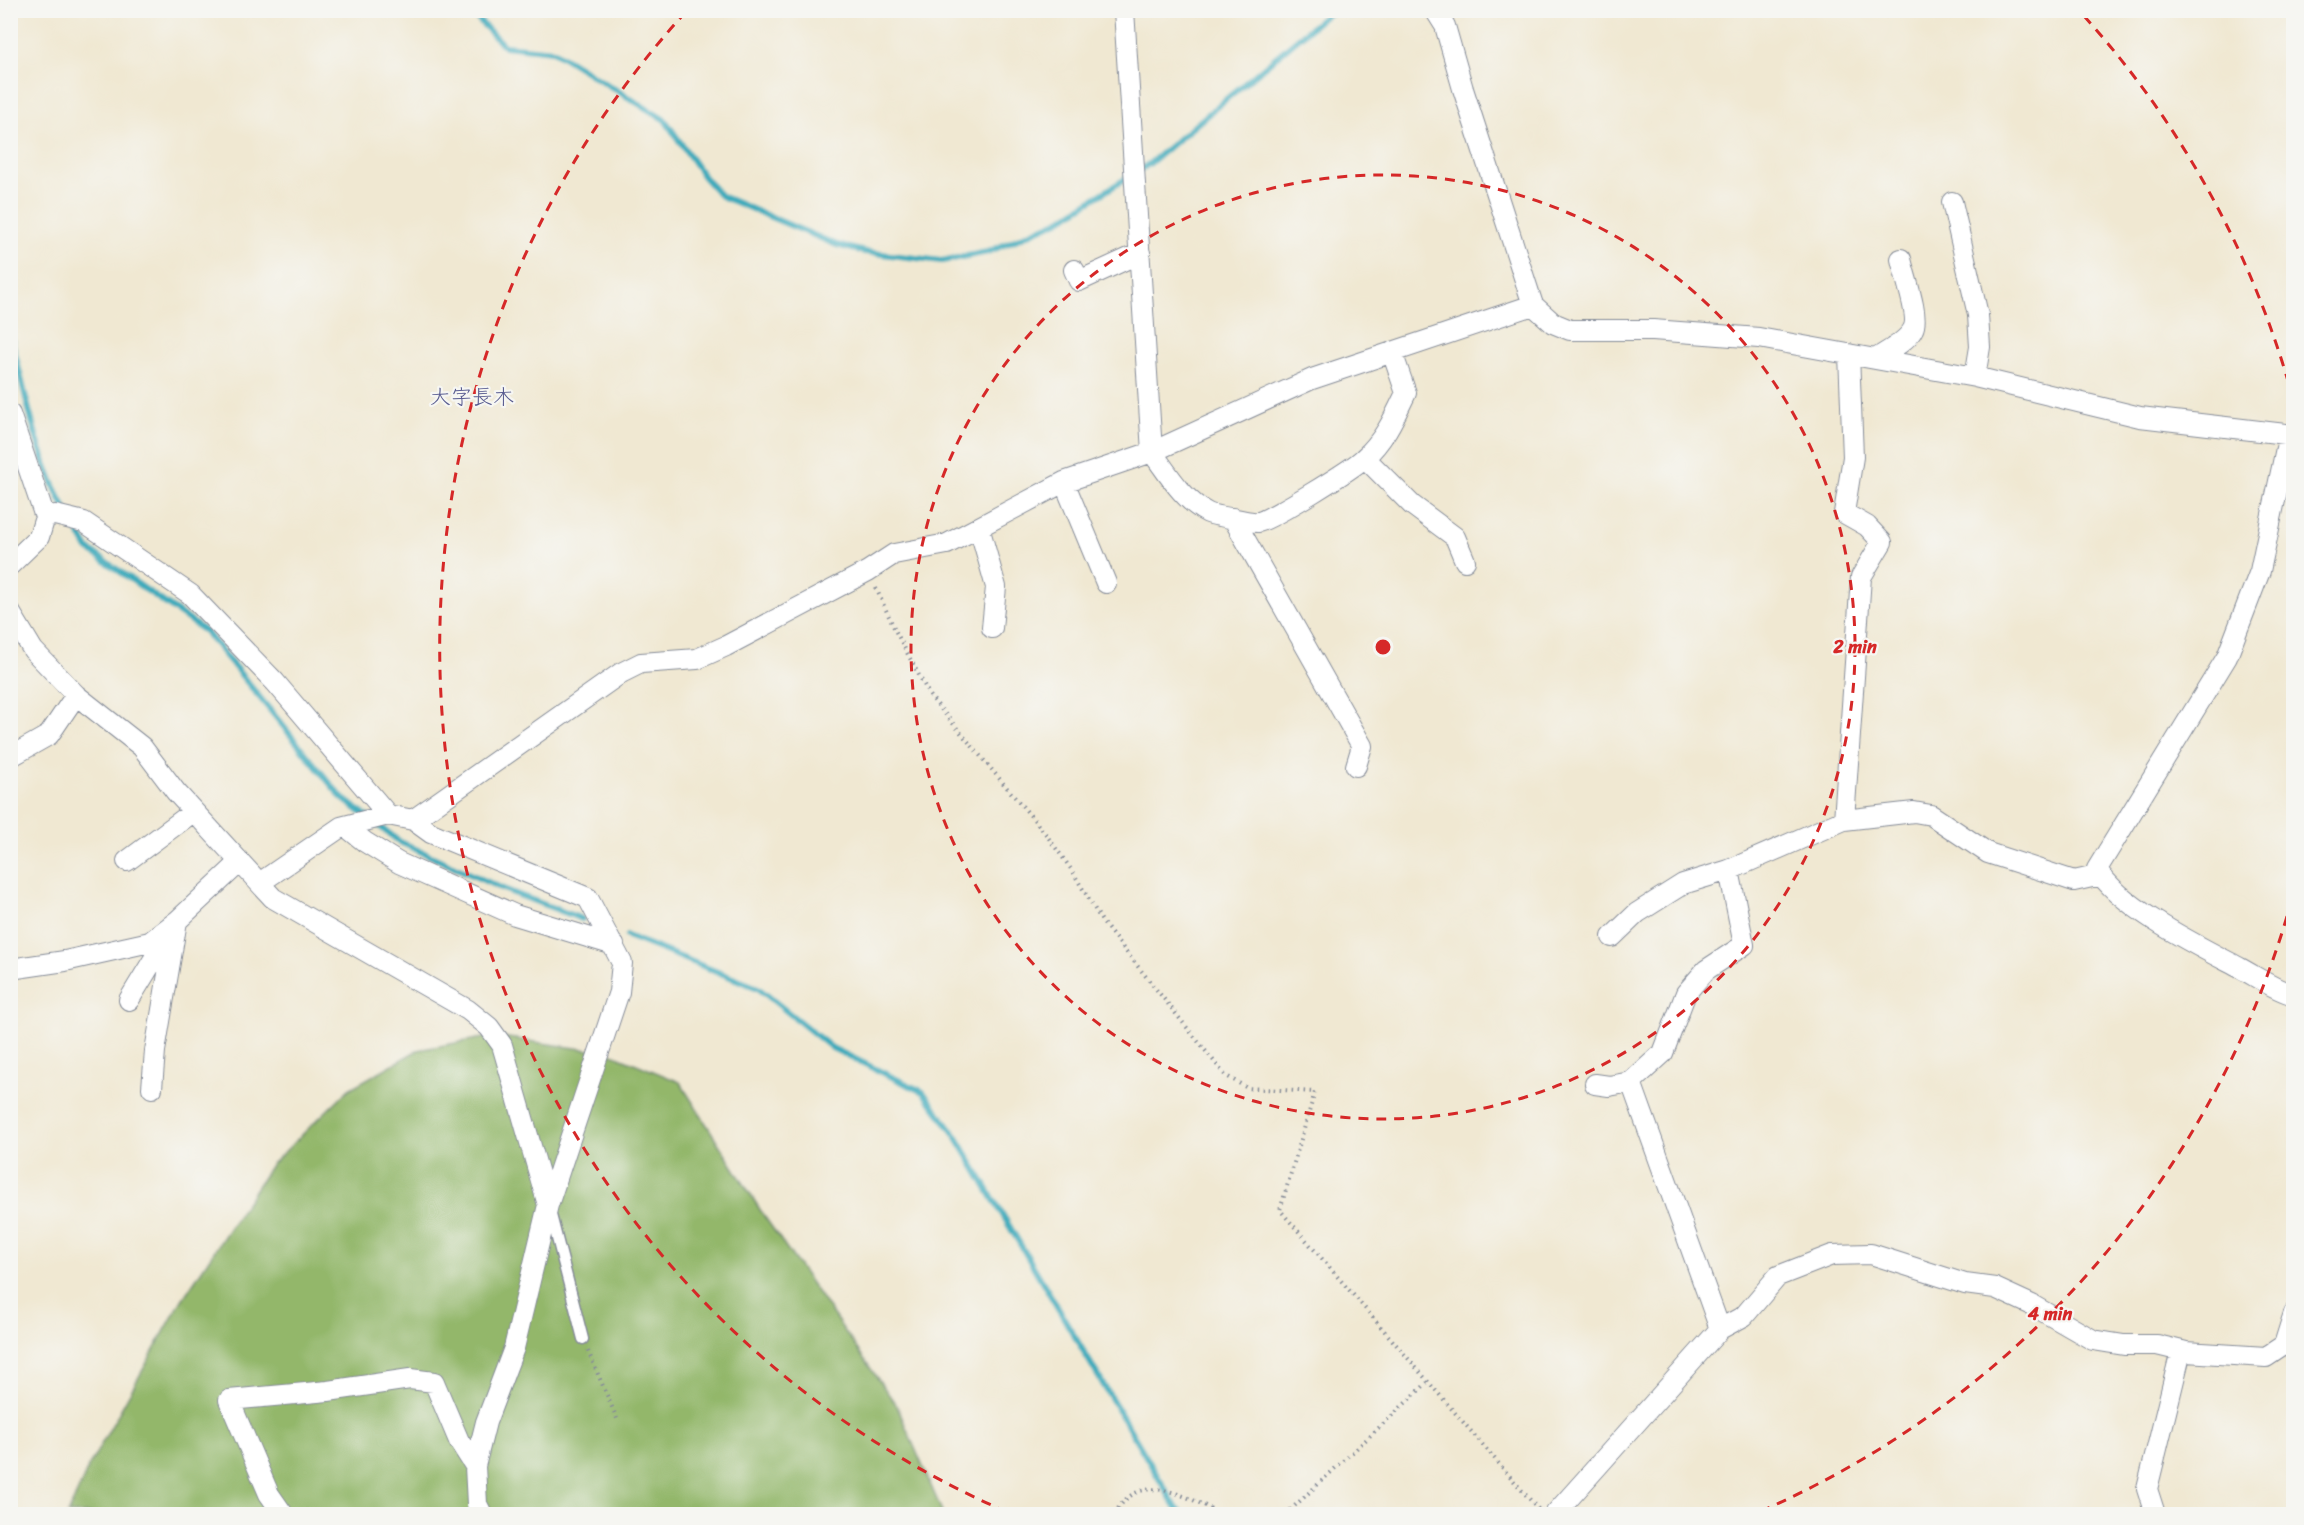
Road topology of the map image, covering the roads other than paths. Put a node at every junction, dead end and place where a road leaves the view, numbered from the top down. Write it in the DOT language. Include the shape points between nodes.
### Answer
graph roads {
  1 [pos="1124,10"];
  2 [pos="1435,10"];
  3 [pos="1952,202"];
  4 [pos="1140,253"];
  5 [pos="1901,260"];
  6 [pos="1074,270"];
  7 [pos="1533,305"];
  8 [pos="1392,352"];
  9 [pos="1849,354"];
  10 [pos="1876,359"];
  11 [pos="1975,377"];
  12 [pos="10,414"];
  13 [pos="2291,434"];
  14 [pos="1152,452"];
  15 [pos="1365,458"];
  16 [pos="1064,482"];
  17 [pos="50,516"];
  18 [pos="1233,518"];
  19 [pos="979,527"];
  20 [pos="1465,561"];
  21 [pos="10,565"];
  22 [pos="1106,583"];
  23 [pos="10,612"];
  24 [pos="992,628"];
  25 [pos="76,695"];
  26 [pos="10,757"];
  27 [pos="1356,766"];
  28 [pos="193,812"];
  29 [pos="387,815"];
  30 [pos="413,820"];
  31 [pos="1844,820"];
  32 [pos="350,825"];
  33 [pos="127,861"];
  34 [pos="239,863"];
  35 [pos="1729,870"];
  36 [pos="2101,875"];
  37 [pos="261,882"];
  38 [pos="177,921"];
  39 [pos="1612,937"];
  40 [pos="614,945"];
  41 [pos="10,969"];
  42 [pos="2294,995"];
  43 [pos="129,1000"];
  44 [pos="1631,1082"];
  45 [pos="1595,1084"];
  46 [pos="152,1088"];
  47 [pos="548,1205"];
  48 [pos="2293,1316"];
  49 [pos="1720,1329"];
  50 [pos="583,1339"];
  51 [pos="2181,1351"];
  52 [pos="475,1466"];
  53 [pos="476,1513"];
  54 [pos="283,1515"];
  55 [pos="1556,1515"];
  56 [pos="2155,1515"];
  1 -- 4 [label="street"];
  2 -- 7 [label="street" via="1445,27"];
  3 -- 11 [label="street" via="1978,315 1980,347"];
  4 -- 6 [label="street" via="1079,281"];
  4 -- 14 [label="street"];
  5 -- 10 [label="street" via="1915,327 1909,336"];
  7 -- 8 [label="street"];
  7 -- 9 [label="street" via="1553,323 1570,330 1653,330 1759,338"];
  8 -- 14 [label="street" via="1312,379"];
  8 -- 15 [label="street" via="1406,393 1388,430"];
  9 -- 10 [label="street"];
  9 -- 31 [label="street" via="1852,457 1844,513 1867,526 1882,542 1861,577"];
  10 -- 11 [label="street"];
  11 -- 13 [label="street" via="2140,417"];
  12 -- 17 [label="street"];
  13 -- 36 [label="street" via="2260,571 2227,657 2097,869"];
  14 -- 16 [label="street"];
  14 -- 18 [label="street" via="1184,494 1209,513"];
  15 -- 18 [label="street" via="1258,522"];
  15 -- 20 [label="street" via="1412,505 1455,537"];
  16 -- 19 [label="street"];
  16 -- 22 [label="street"];
  17 -- 21 [label="street" via="39,537"];
  17 -- 29 [label="street" via="84,522 190,594 275,682"];
  18 -- 27 [label="street" via="1362,746"];
  19 -- 24 [label="street" via="996,587"];
  19 -- 30 [label="street" via="947,544 894,554 868,572 697,658 641,663 621,673"];
  23 -- 25 [label="street" via="33,650"];
  25 -- 26 [label="street" via="49,735"];
  25 -- 28 [label="street" via="142,747"];
  28 -- 33 [label="street"];
  28 -- 34 [label="street"];
  29 -- 30 [label="street"];
  29 -- 32 [label="street"];
  30 -- 40 [label="street" via="431,833 588,898"];
  31 -- 35 [label="street"];
  31 -- 36 [label="street" via="1914,812 1931,815 1989,853 2074,881"];
  32 -- 37 [label="street"];
  32 -- 40 [label="street" via="365,842 399,863 515,915"];
  34 -- 37 [label="street"];
  34 -- 38 [label="street"];
  35 -- 39 [label="street" via="1683,884 1637,913"];
  35 -- 44 [label="street" via="1744,945 1706,970 1686,993 1663,1053"];
  36 -- 42 [label="street" via="2152,919"];
  37 -- 47 [label="street" via="273,898 468,1010 489,1026 502,1045"];
  38 -- 41 [label="street" via="150,942"];
  38 -- 43 [label="street"];
  38 -- 46 [label="street"];
  40 -- 47 [label="street" via="622,963 619,992"];
  44 -- 45 [label="street"];
  44 -- 49 [label="street"];
  47 -- 50 [label="lane"];
  47 -- 52 [label="street" via="514,1348 486,1422"];
  48 -- 51 [label="street" via="2284,1345 2266,1357"];
  49 -- 51 [label="street" via="1744,1316 1778,1276 1832,1255 1870,1254 1965,1284 1995,1288 2093,1340"];
  49 -- 55 [label="street"];
  51 -- 56 [label="street" via="2148,1489"];
  52 -- 53 [label="street"];
  52 -- 54 [label="street" via="459,1441 434,1382 410,1379 229,1400 269,1494"];
}
